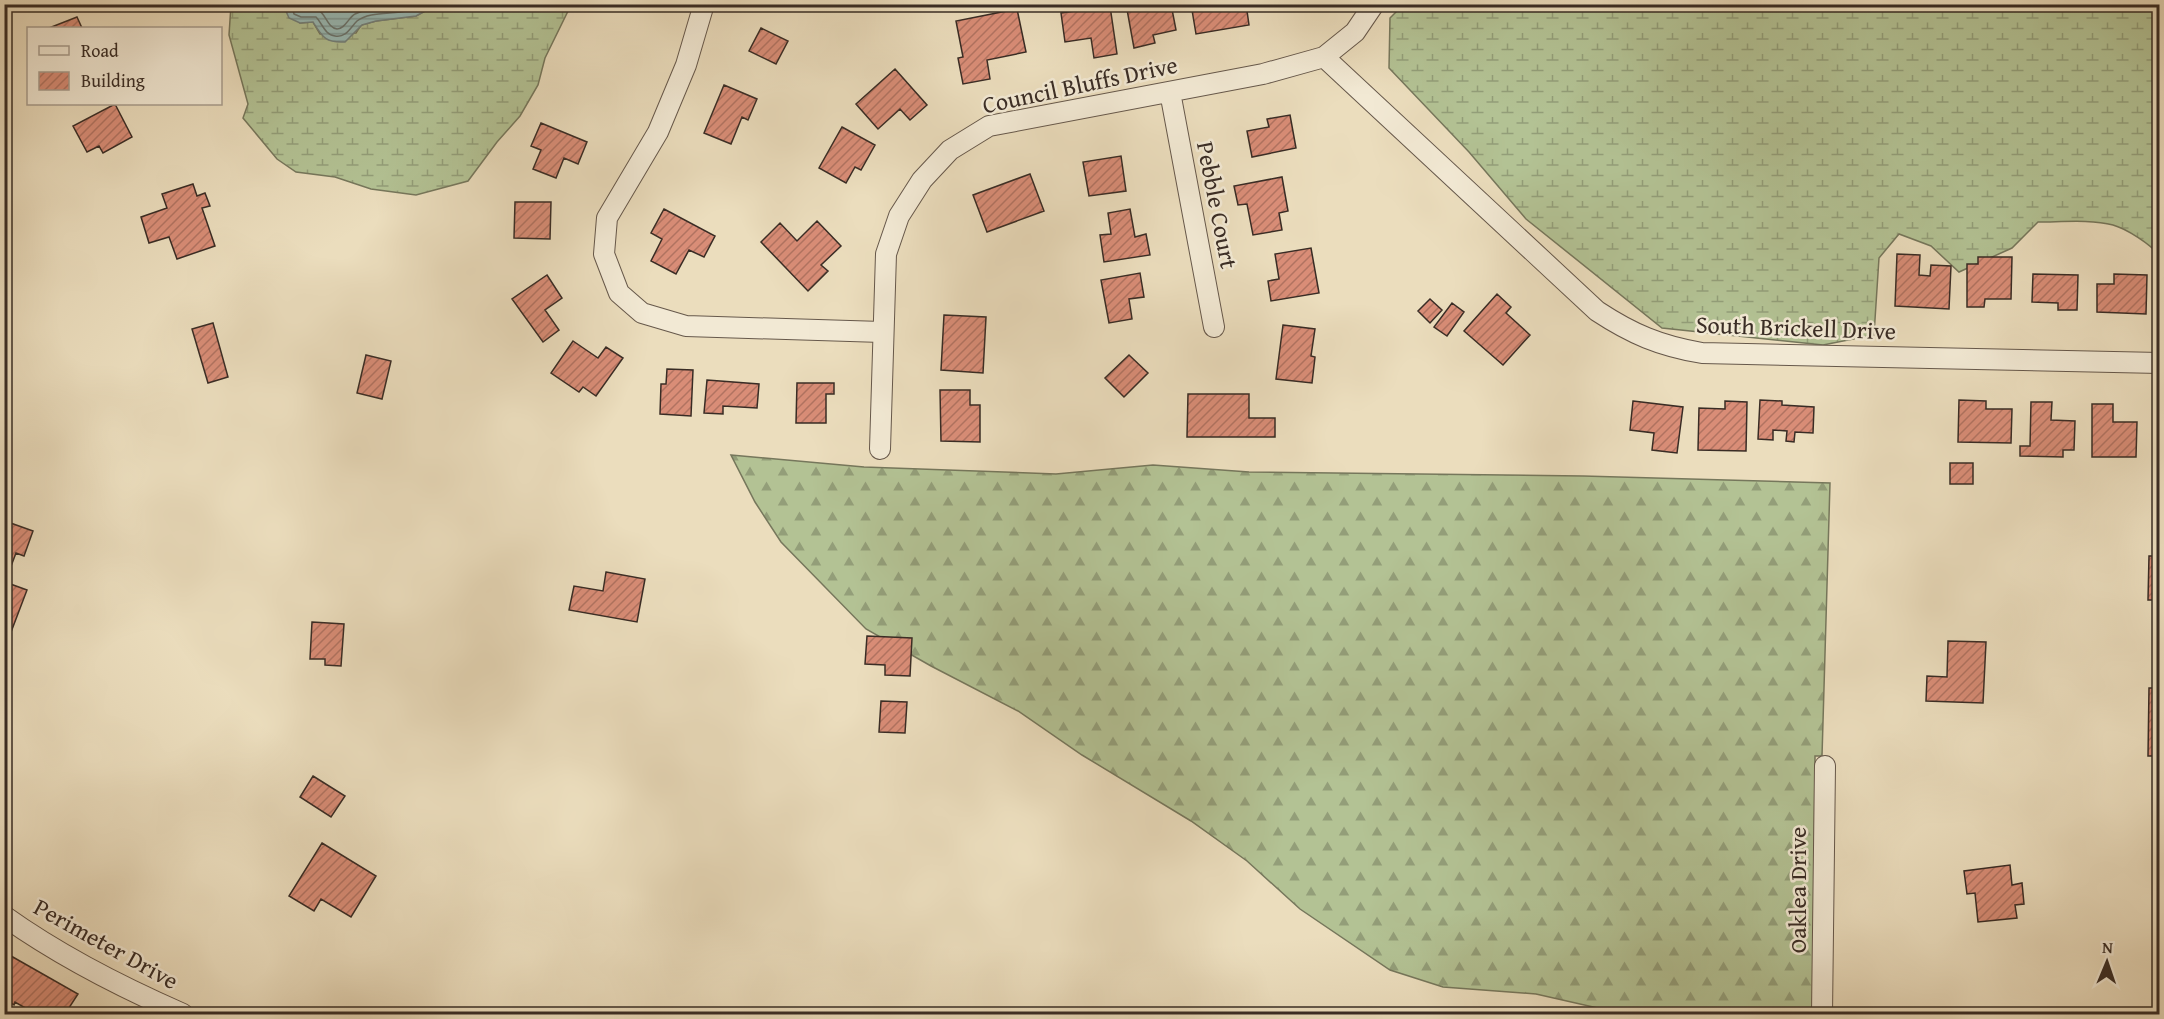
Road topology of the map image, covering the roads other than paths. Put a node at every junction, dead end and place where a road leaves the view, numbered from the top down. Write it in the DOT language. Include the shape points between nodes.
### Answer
graph roads {
  1 [pos="704,4"];
  2 [pos="1374,4"];
  3 [pos="1324,57"];
  4 [pos="1170,92"];
  5 [pos="1214,327"];
  6 [pos="882,332"];
  7 [pos="2160,363"];
  8 [pos="880,449"];
  9 [pos="1825,766"];
  10 [pos="4,916"];
  11 [pos="183,1014"];
  12 [pos="1822,1014"];
  1 -- 6 [label="street" via="686,65 658,132 607,218 604,254 619,292 642,313 686,326"];
  2 -- 3 [label="street, Council Bluffs Drive" via="1355,32"];
  3 -- 4 [label="street, Council Bluffs Drive" via="1263,74"];
  3 -- 7 [label="street, South Brickell Drive" via="1598,311 1625,330 1671,348 1702,353"];
  4 -- 5 [label="street, Pebble Court"];
  4 -- 6 [label="street, Council Bluffs Drive" via="989,126 950,150 922,180 899,216 886,254"];
  6 -- 8 [label="street, Council Bluffs Drive"];
  9 -- 12 [label="street, Oaklea Drive"];
  10 -- 11 [label="street, Perimeter Drive" via="120,987"];
}
